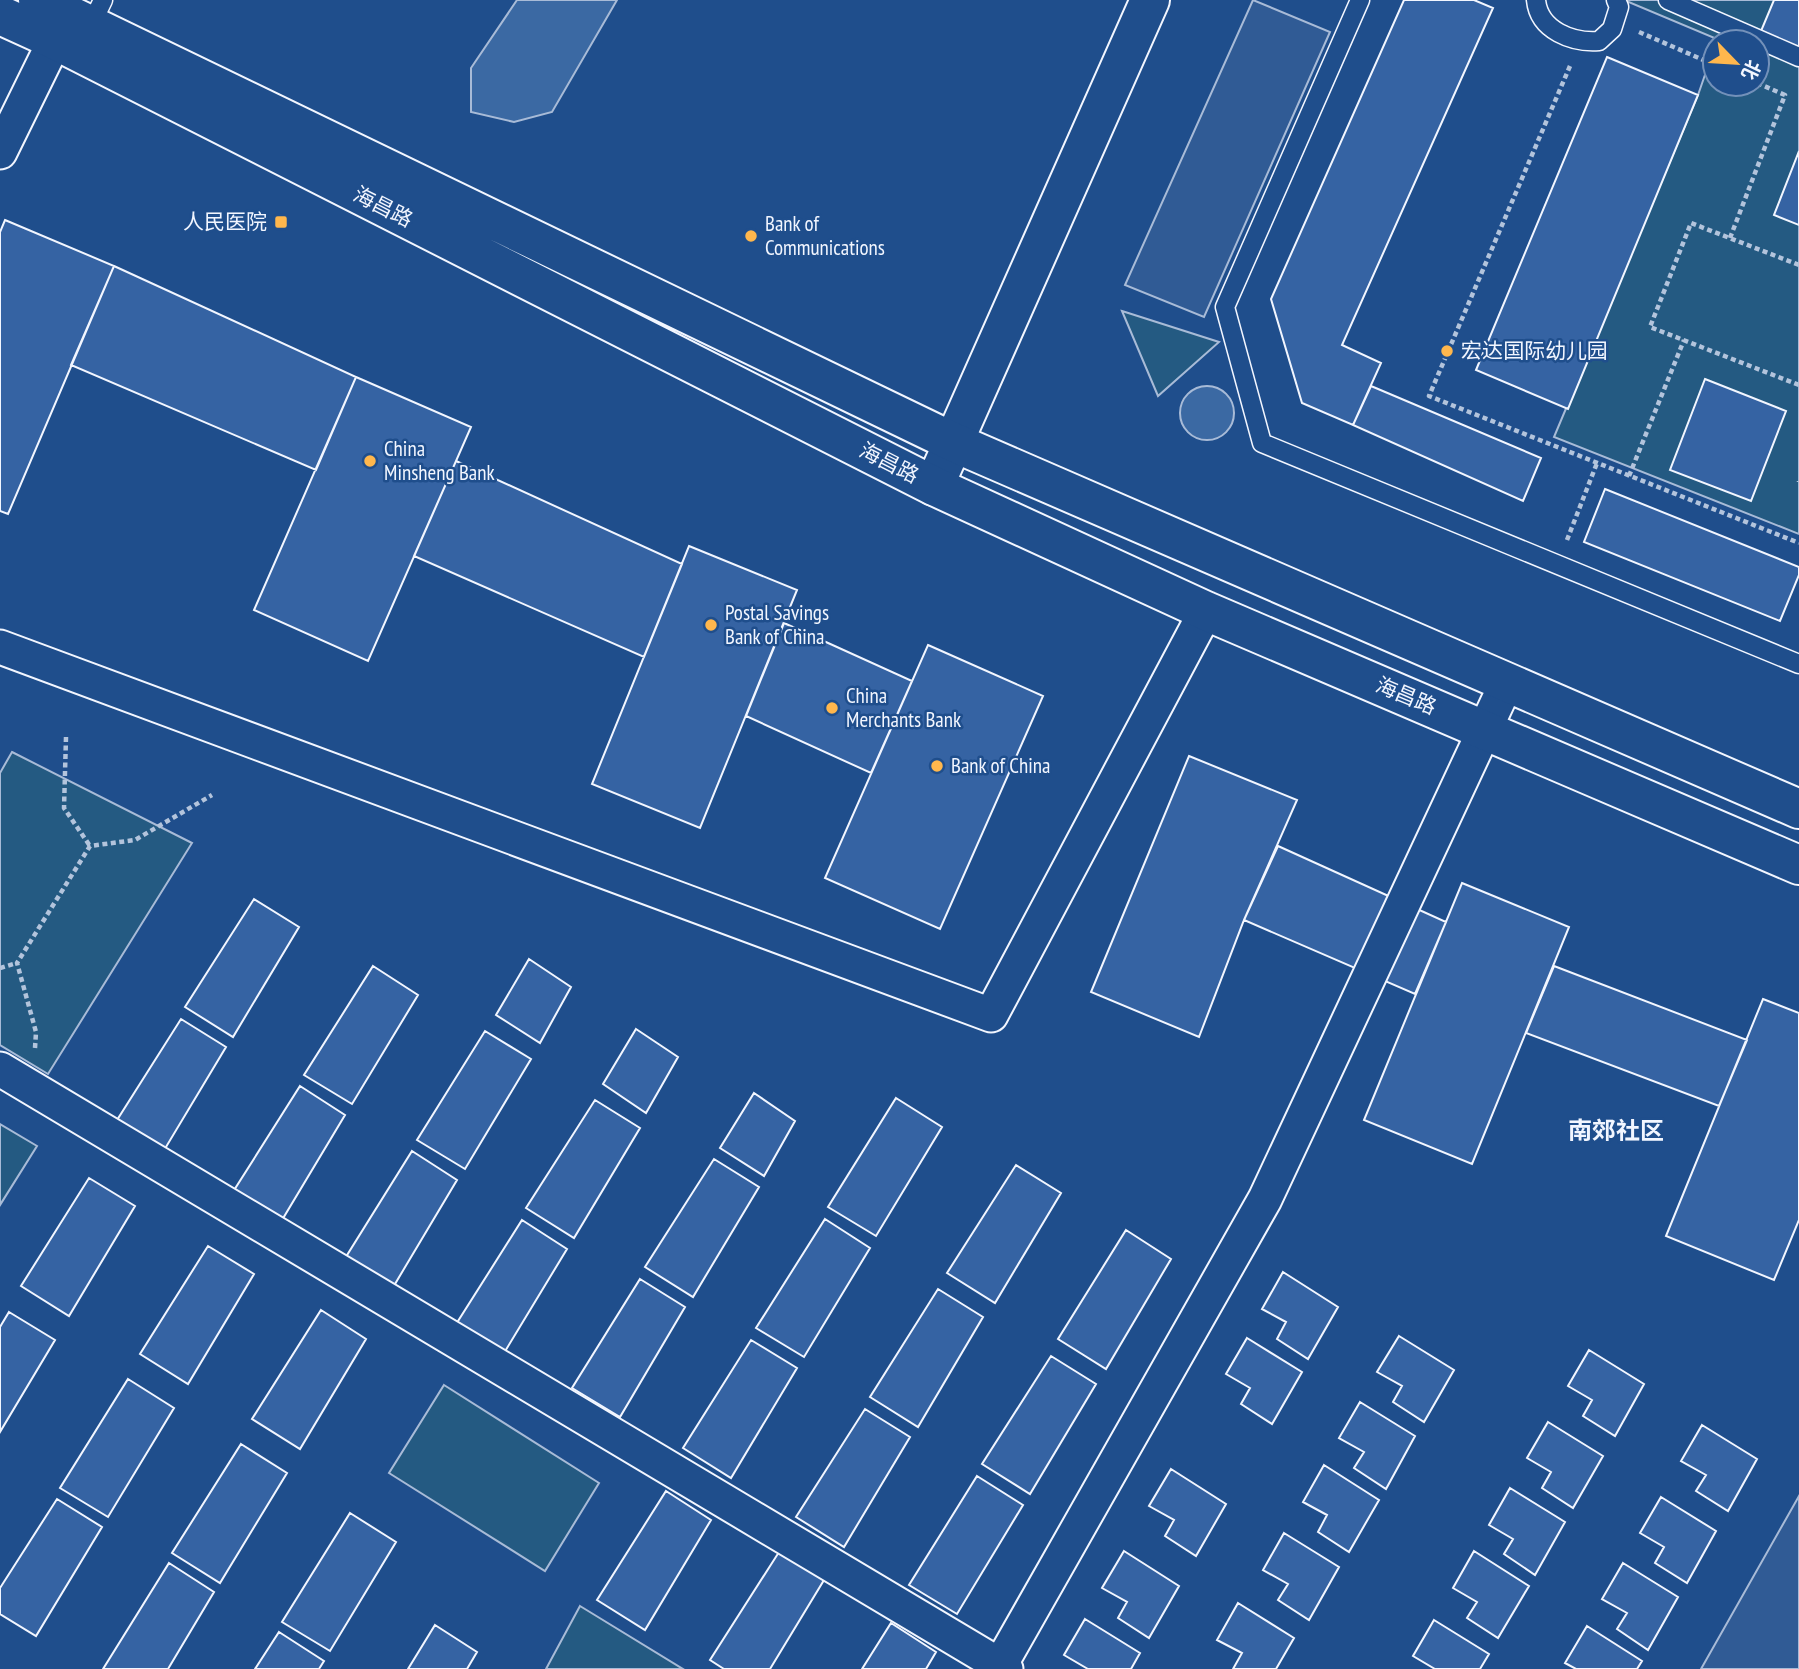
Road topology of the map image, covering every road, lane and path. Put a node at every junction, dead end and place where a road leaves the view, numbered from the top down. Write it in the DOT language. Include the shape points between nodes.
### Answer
graph roads {
  1 [pos="38,0"];
  2 [pos="1150,0"];
  3 [pos="1360,0"];
  4 [pos="1536,0"];
  5 [pos="1616,0"];
  6 [pos="1668,0"];
  7 [pos="97,13"];
  8 [pos="0,15"];
  9 [pos="1614,22"];
  10 [pos="55,40"];
  11 [pos="1580,42"];
  12 [pos="1799,57"];
  13 [pos="1701,59"];
  14 [pos="1771,89"];
  15 [pos="0,152"];
  16 [pos="1730,238"];
  17 [pos="1799,265"];
  18 [pos="1685,340"];
  19 [pos="1799,385"];
  20 [pos="953,442"];
  21 [pos="1597,463"];
  22 [pos="1629,476"];
  23 [pos="934,486"];
  24 [pos="1799,543"];
  25 [pos="1558,564"];
  26 [pos="1206,611"];
  27 [pos="0,647"];
  28 [pos="1799,664"];
  29 [pos="1507,682"];
  30 [pos="1486,730"];
  31 [pos="66,737"];
  32 [pos="212,795"];
  33 [pos="1799,809"];
  34 [pos="90,846"];
  35 [pos="1799,865"];
  36 [pos="17,962"];
  37 [pos="0,968"];
  38 [pos="0,1069"];
  39 [pos="33,1089"];
  40 [pos="1001,1668"];
  1 -- 7 [label="main road, 海昌路"];
  2 -- 20 [label="main road"];
  3 -- 25 [label="lane" via="1226,307 1262,443"];
  4 -- 11 [label="lane" via="1544,21"];
  5 -- 9 [label="lane" via="1619,7"];
  6 -- 12 [label="lane"];
  7 -- 20 [label="main road, 海昌路"];
  8 -- 10 [label="main road, 海昌路"];
  9 -- 11 [label="lane" via="1599,41"];
  9 -- 13 [label="path"];
  10 -- 15 [label="street"];
  10 -- 23 [label="main road, 海昌路"];
  11 -- 21 [label="path" via="1429,396"];
  14 -- 16 [label="path" via="1785,95"];
  16 -- 17 [label="path"];
  16 -- 18 [label="path" via="1691,223 1650,327"];
  18 -- 19 [label="path"];
  18 -- 22 [label="path"];
  20 -- 23 [label="main road"];
  20 -- 29 [label="main road, 海昌路"];
  21 -- 22 [label="path"];
  21 -- 25 [label="path"];
  22 -- 24 [label="path"];
  23 -- 26 [label="main road, 海昌路"];
  25 -- 28 [label="lane"];
  26 -- 27 [label="street" via="991,1015"];
  26 -- 30 [label="main road, 海昌路"];
  29 -- 30 [label="street"];
  29 -- 33 [label="main road, 海昌路"];
  30 -- 35 [label="main road, 海昌路"];
  30 -- 40 [label="street" via="1265,1199"];
  31 -- 34 [label="path" via="64,808"];
  32 -- 34 [label="path" via="135,840"];
  34 -- 36 [label="path"];
  36 -- 37 [label="path"];
  36 -- 39 [label="path" via="36,1032"];
  38 -- 39 [label="street"];
  39 -- 40 [label="street"];
}
